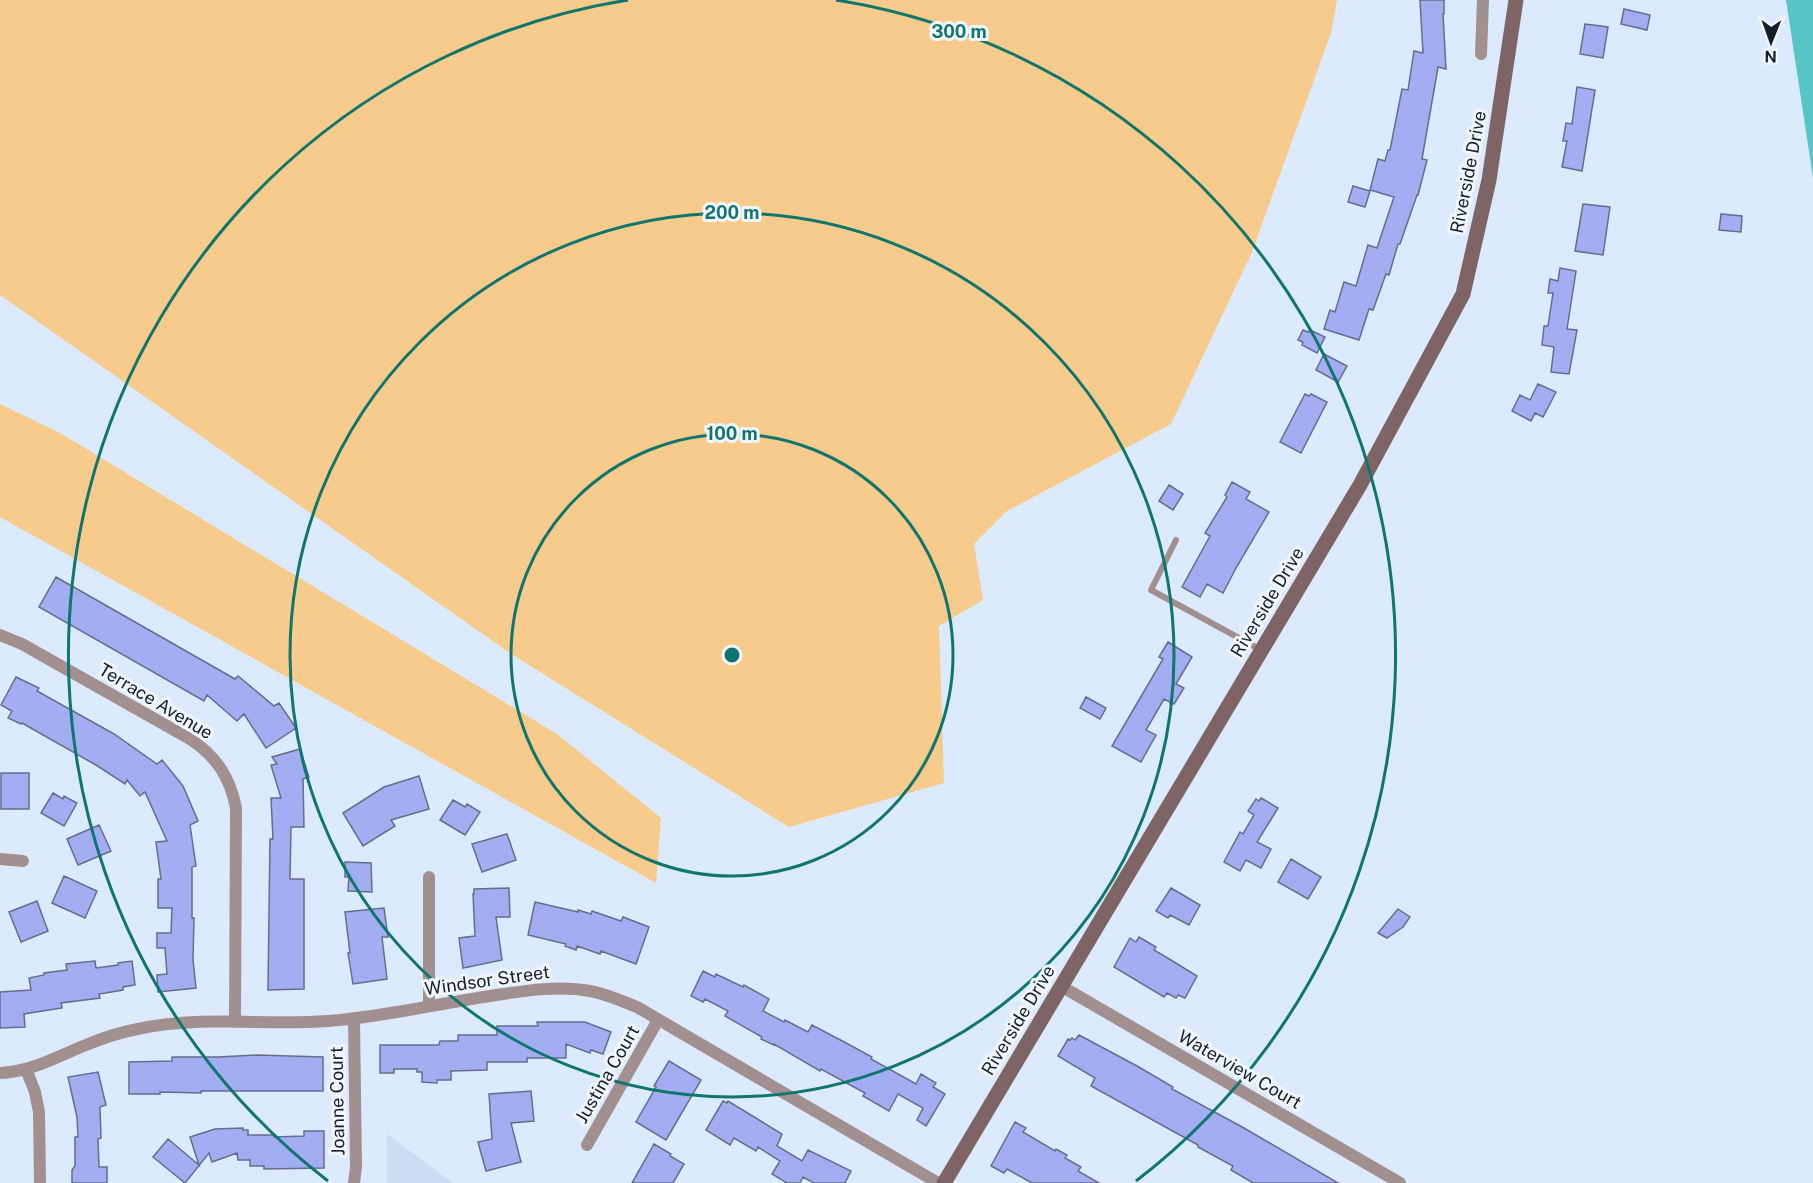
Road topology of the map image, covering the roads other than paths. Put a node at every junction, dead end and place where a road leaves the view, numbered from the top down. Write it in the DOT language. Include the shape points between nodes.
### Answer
graph roads {
  1 [pos="1483,0"];
  2 [pos="1516,0"];
  3 [pos="1481,54"];
  4 [pos="1176,540"];
  5 [pos="0,635"];
  6 [pos="1261,651"];
  7 [pos="0,859"];
  8 [pos="24,861"];
  9 [pos="429,877"];
  10 [pos="1060,986"];
  11 [pos="429,1005"];
  12 [pos="354,1019"];
  13 [pos="658,1020"];
  14 [pos="235,1022"];
  15 [pos="26,1069"];
  16 [pos="0,1073"];
  17 [pos="587,1145"];
  18 [pos="40,1183"];
  19 [pos="354,1183"];
  20 [pos="938,1183"];
  21 [pos="944,1183"];
  22 [pos="1400,1183"];
  1 -- 3 [label="street"];
  2 -- 6 [label="main road, Riverside Drive" via="1489,180 1463,294 1360,484"];
  4 -- 6 [label="lane" via="1151,590"];
  5 -- 14 [label="street, Terrace Avenue" via="190,739 222,768 236,808"];
  6 -- 10 [label="main road, Riverside Drive"];
  7 -- 8 [label="street"];
  9 -- 11 [label="street"];
  10 -- 21 [label="main road, Riverside Drive"];
  10 -- 22 [label="street, Waterview Court"];
  11 -- 12 [label="street, Windsor Street"];
  11 -- 13 [label="street, Windsor Street" via="564,988 614,997"];
  12 -- 14 [label="street, Windsor Street"];
  12 -- 19 [label="street, Joanne Court"];
  13 -- 17 [label="street, Justina Court"];
  13 -- 20 [label="street, Windsor Street"];
  14 -- 15 [label="street, Windsor Street" via="184,1022 135,1029"];
  15 -- 16 [label="street, Windsor Street"];
  15 -- 18 [label="street" via="39,1112"];
}
